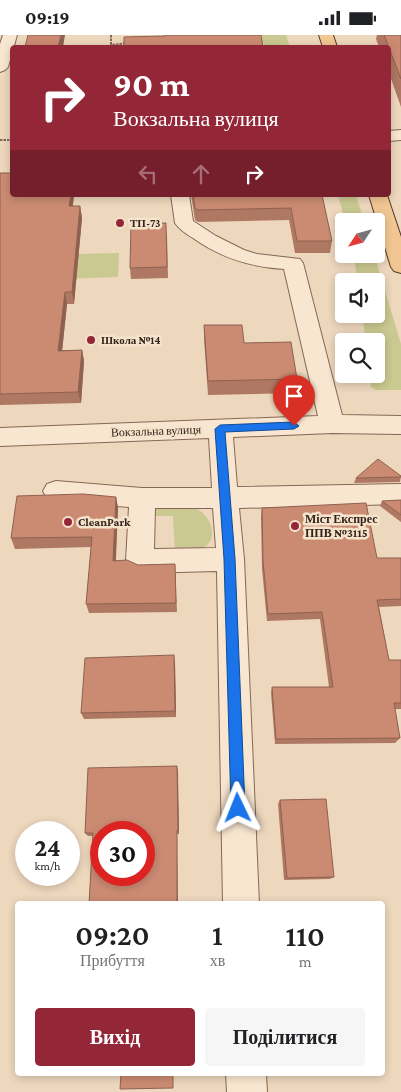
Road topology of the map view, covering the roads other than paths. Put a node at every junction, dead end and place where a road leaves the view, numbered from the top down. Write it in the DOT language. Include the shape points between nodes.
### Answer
graph roads {
  1 [pos="10,35"];
  2 [pos="0,67"];
  3 [pos="180,197"];
  4 [pos="379,197"];
  5 [pos="401,267"];
  6 [pos="332,424"];
  7 [pos="401,425"];
  8 [pos="220,429"];
  9 [pos="0,437"];
  10 [pos="56,491"];
  11 [pos="401,494"];
  12 [pos="142,498"];
  13 [pos="226,498"];
  14 [pos="230,559"];
  15 [pos="241,901"];
  16 [pos="246,1076"];
  17 [pos="247,1092"];
  1 -- 2 [label="street"];
  3 -- 6 [label="street" via="184,223 203,237 228,251 257,260 292,263"];
  4 -- 5 [label="main road"];
  6 -- 7 [label="street, Вокзальна вулиця"];
  6 -- 8 [label="street, Вокзальна вулиця"];
  8 -- 9 [label="street, Вокзальна вулиця"];
  8 -- 13 [label="street"];
  10 -- 12 [label="street"];
  11 -- 13 [label="street"];
  12 -- 13 [label="street"];
  12 -- 14 [label="street" via="140,561"];
  13 -- 14 [label="street"];
  14 -- 15 [label="street"];
  16 -- 17 [label="street"];
}
